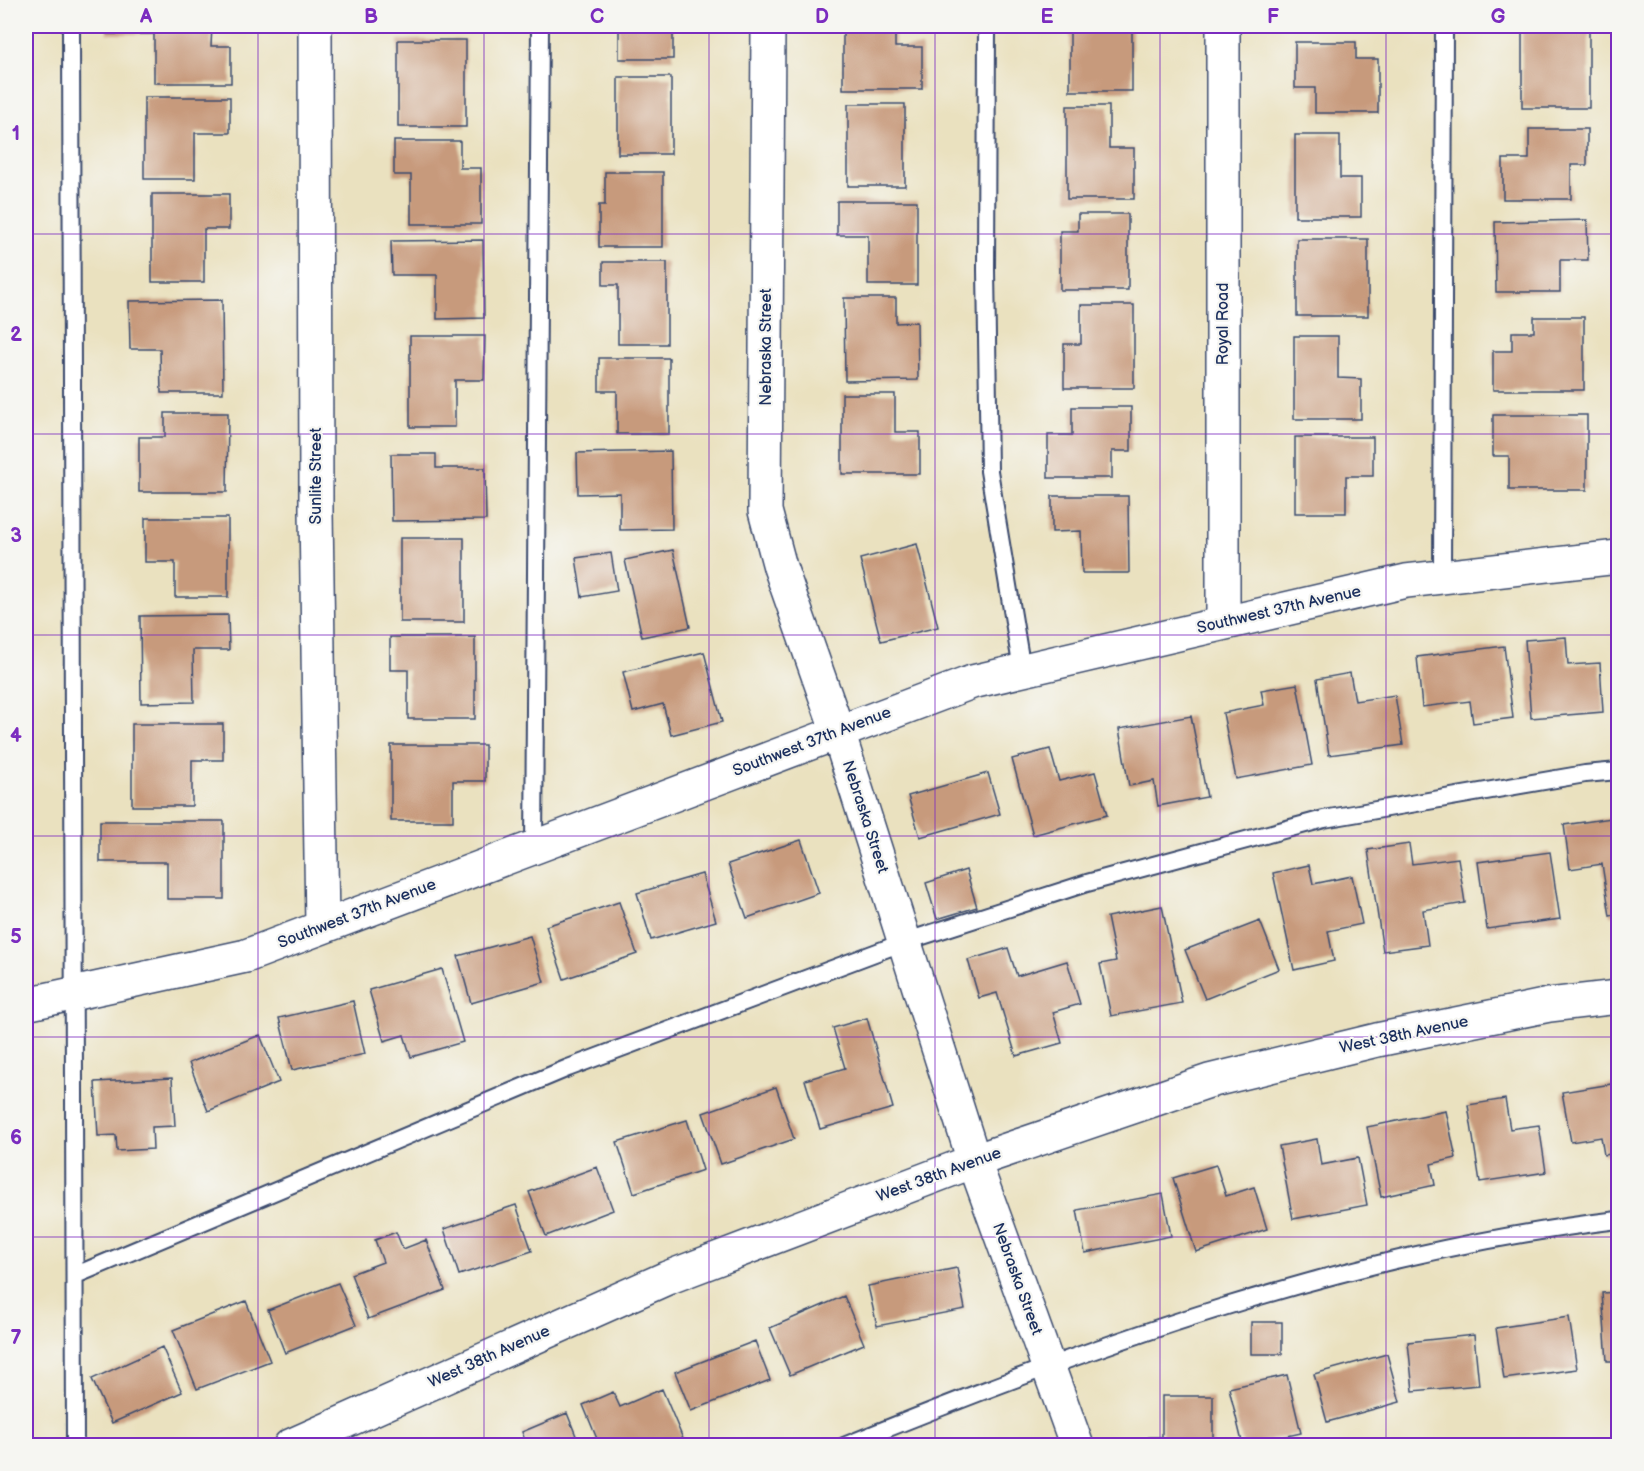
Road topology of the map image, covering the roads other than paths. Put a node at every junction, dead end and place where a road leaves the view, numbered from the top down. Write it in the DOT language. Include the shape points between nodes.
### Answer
graph roads {
  1 [pos="71,26"];
  2 [pos="315,26"];
  3 [pos="540,26"];
  4 [pos="768,26"];
  5 [pos="987,26"];
  6 [pos="1223,26"];
  7 [pos="1444,26"];
  8 [pos="1618,557"];
  9 [pos="1442,577"];
  10 [pos="1223,623"];
  11 [pos="1022,670"];
  12 [pos="838,732"];
  13 [pos="1618,771"];
  14 [pos="534,848"];
  15 [pos="322,927"];
  16 [pos="904,942"];
  17 [pos="75,994"];
  18 [pos="1618,997"];
  19 [pos="26,1004"];
  20 [pos="974,1161"];
  21 [pos="1618,1220"];
  22 [pos="76,1275"];
  23 [pos="1048,1366"];
  24 [pos="75,1446"];
  25 [pos="290,1446"];
  26 [pos="844,1446"];
  27 [pos="1077,1446"];
  1 -- 17 [label="lane"];
  2 -- 15 [label="street, Sunlite Street"];
  3 -- 14 [label="lane"];
  4 -- 12 [label="street, Nebraska Street" via="765,511 780,567"];
  5 -- 11 [label="lane" via="989,471"];
  6 -- 10 [label="street, Royal Road"];
  7 -- 9 [label="lane"];
  8 -- 9 [label="street, Southwest 37th Avenue"];
  9 -- 10 [label="street, Southwest 37th Avenue" via="1406,581"];
  10 -- 11 [label="street, Southwest 37th Avenue"];
  11 -- 12 [label="street, Southwest 37th Avenue" via="972,682"];
  12 -- 14 [label="street, Southwest 37th Avenue"];
  12 -- 16 [label="street, Nebraska Street"];
  13 -- 16 [label="lane" via="1324,819 1087,883"];
  14 -- 15 [label="street, Southwest 37th Avenue"];
  15 -- 17 [label="street, Southwest 37th Avenue" via="246,956"];
  16 -- 20 [label="street, Nebraska Street"];
  16 -- 22 [label="lane" via="568,1068"];
  17 -- 19 [label="street, Southwest 37th Avenue"];
  17 -- 22 [label="lane"];
  18 -- 20 [label="street, West 38th Avenue" via="1549,1005 1377,1040 1209,1081"];
  20 -- 23 [label="street, Nebraska Street"];
  20 -- 25 [label="street, West 38th Avenue" via="667,1278"];
  21 -- 23 [label="lane" via="1564,1226 1358,1268 1182,1318"];
  22 -- 24 [label="lane"];
  23 -- 26 [label="lane"];
  23 -- 27 [label="street, Nebraska Street"];
}
